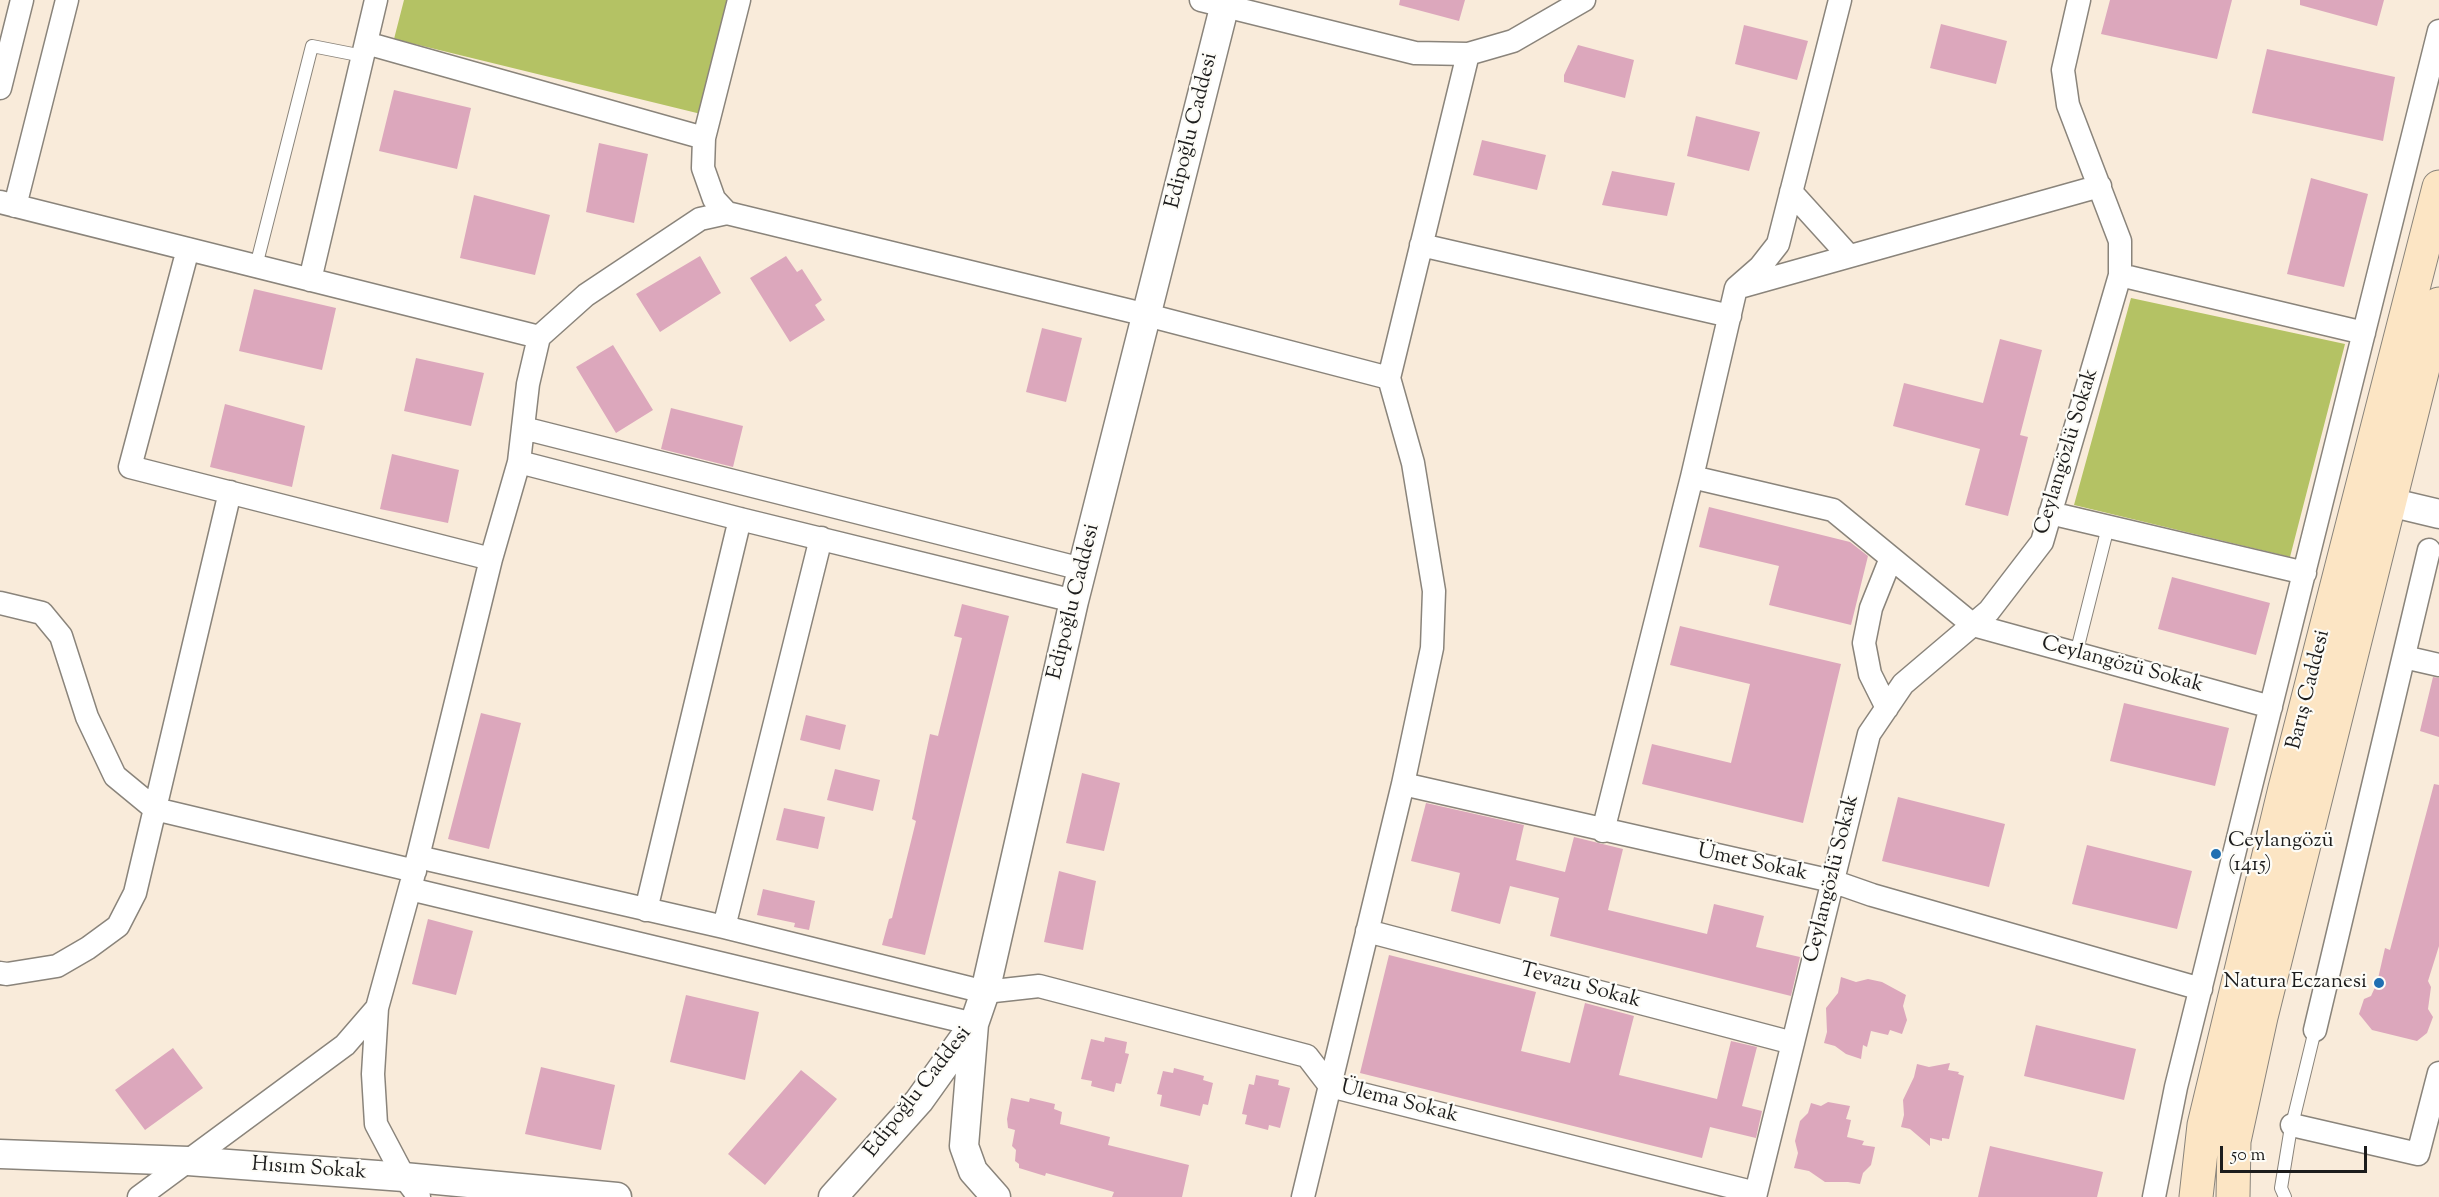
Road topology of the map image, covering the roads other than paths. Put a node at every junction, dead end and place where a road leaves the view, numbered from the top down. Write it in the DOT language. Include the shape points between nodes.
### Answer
graph roads {
  1 [pos="22,0"];
  2 [pos="66,0"];
  3 [pos="376,0"];
  4 [pos="739,0"];
  5 [pos="1584,0"];
  6 [pos="1840,0"];
  7 [pos="2079,0"];
  8 [pos="1217,2"];
  9 [pos="2439,31"];
  10 [pos="364,49"];
  11 [pos="1468,54"];
  12 [pos="0,88"];
  13 [pos="704,138"];
  14 [pos="2100,186"];
  15 [pos="2439,187"];
  16 [pos="1791,192"];
  17 [pos="8,204"];
  18 [pos="727,213"];
  19 [pos="1421,245"];
  20 [pos="188,249"];
  21 [pos="1849,256"];
  22 [pos="256,266"];
  23 [pos="2120,274"];
  24 [pos="310,280"];
  25 [pos="1736,288"];
  26 [pos="2439,304"];
  27 [pos="1147,315"];
  28 [pos="1730,316"];
  29 [pos="2364,333"];
  30 [pos="540,337"];
  31 [pos="1389,378"];
  32 [pos="524,428"];
  33 [pos="519,462"];
  34 [pos="1692,477"];
  35 [pos="230,492"];
  36 [pos="2389,502"];
  37 [pos="2050,513"];
  38 [pos="2439,514"];
  39 [pos="740,519"];
  40 [pos="2109,527"];
  41 [pos="821,538"];
  42 [pos="2429,550"];
  43 [pos="1892,558"];
  44 [pos="491,559"];
  45 [pos="1082,568"];
  46 [pos="2304,573"];
  47 [pos="1074,601"];
  48 [pos="0,603"];
  49 [pos="1973,625"];
  50 [pos="2076,654"];
  51 [pos="2404,657"];
  52 [pos="2439,665"];
  53 [pos="2271,707"];
  54 [pos="1887,708"];
  55 [pos="1403,784"];
  56 [pos="155,809"];
  57 [pos="1603,831"];
  58 [pos="414,872"];
  59 [pos="1832,881"];
  60 [pos="646,910"];
  61 [pos="724,927"];
  62 [pos="1367,931"];
  63 [pos="0,973"];
  64 [pos="2201,989"];
  65 [pos="985,992"];
  66 [pos="377,1008"];
  67 [pos="974,1024"];
  68 [pos="2314,1030"];
  69 [pos="1793,1043"];
  70 [pos="2439,1073"];
  71 [pos="1330,1086"];
  72 [pos="2292,1125"];
  73 [pos="0,1154"];
  74 [pos="188,1161"];
  75 [pos="412,1187"];
  76 [pos="1756,1195"];
  77 [pos="139,1197"];
  78 [pos="617,1197"];
  79 [pos="833,1197"];
  80 [pos="996,1197"];
  81 [pos="1303,1197"];
  82 [pos="2154,1197"];
  83 [pos="2196,1197"];
  84 [pos="2233,1197"];
  85 [pos="2285,1197"];
  1 -- 12 [label="street"];
  2 -- 17 [label="street"];
  3 -- 10 [label="street"];
  4 -- 13 [label="street"];
  5 -- 11 [label="street" via="1514,41"];
  6 -- 16 [label="street"];
  7 -- 14 [label="street, Ceylangözlü Sokak" via="2063,70 2068,105"];
  8 -- 11 [label="street" via="1415,53"];
  8 -- 27 [label="street, Edipoğlu Caddesi"];
  9 -- 29 [label="street"];
  10 -- 13 [label="street"];
  10 -- 22 [label="lane" via="312,46"];
  10 -- 24 [label="street"];
  11 -- 19 [label="street"];
  13 -- 18 [label="street" via="703,168 714,199"];
  14 -- 21 [label="street"];
  14 -- 23 [label="street, Ceylangözlü Sokak" via="2120,241"];
  15 -- 83 [label="main road, Barış Caddesi" via="2285,788 2204,1125"];
  16 -- 21 [label="street"];
  16 -- 25 [label="street" via="1778,244"];
  17 -- 20 [label="street"];
  18 -- 27 [label="street"];
  18 -- 30 [label="street" via="700,219 586,295"];
  19 -- 28 [label="street"];
  19 -- 31 [label="street"];
  20 -- 22 [label="street"];
  20 -- 35 [label="street" via="130,467"];
  21 -- 25 [label="street"];
  22 -- 24 [label="street"];
  23 -- 29 [label="street"];
  23 -- 37 [label="street, Ceylangözlü Sokak"];
  24 -- 30 [label="street"];
  25 -- 28 [label="street"];
  26 -- 36 [label="main road, Barış Caddesi"];
  27 -- 31 [label="street"];
  27 -- 45 [label="street, Edipoğlu Caddesi"];
  28 -- 34 [label="street"];
  29 -- 46 [label="street"];
  30 -- 32 [label="street" via="528,384"];
  31 -- 55 [label="street" via="1413,463 1434,591 1432,648"];
  32 -- 33 [label="street"];
  32 -- 45 [label="street"];
  33 -- 39 [label="street"];
  33 -- 44 [label="street"];
  34 -- 43 [label="street" via="1833,510"];
  34 -- 57 [label="street"];
  35 -- 44 [label="street"];
  35 -- 56 [label="street"];
  36 -- 38 [label="street"];
  36 -- 84 [label="main road, Barış Caddesi" via="2261,1017 2234,1141"];
  37 -- 40 [label="street"];
  37 -- 49 [label="street, Ceylangözlü Sokak" via="2042,542 1989,611"];
  39 -- 41 [label="street"];
  39 -- 60 [label="street"];
  40 -- 46 [label="street"];
  40 -- 50 [label="lane"];
  41 -- 47 [label="street"];
  41 -- 61 [label="street"];
  42 -- 51 [label="street"];
  43 -- 49 [label="street"];
  43 -- 54 [label="street" via="1871,608 1864,643 1870,675"];
  44 -- 58 [label="street"];
  45 -- 47 [label="street, Edipoğlu Caddesi"];
  46 -- 53 [label="street"];
  47 -- 65 [label="street, Edipoğlu Caddesi"];
  48 -- 56 [label="street" via="42,613 61,636 87,717 115,776"];
  49 -- 50 [label="street, Ceylangözü Sokak"];
  49 -- 54 [label="street, Ceylangözlü Sokak" via="1903,684"];
  50 -- 53 [label="street, Ceylangözü Sokak"];
  51 -- 52 [label="street"];
  51 -- 68 [label="street"];
  53 -- 64 [label="street"];
  54 -- 59 [label="street, Ceylangözlü Sokak" via="1869,734"];
  55 -- 57 [label="street, Ümet Sokak"];
  55 -- 62 [label="street"];
  56 -- 58 [label="street"];
  56 -- 63 [label="street" via="135,893 118,926 57,966"];
  57 -- 59 [label="street, Ümet Sokak"];
  58 -- 60 [label="street, Ülema Sokak"];
  58 -- 66 [label="street"];
  58 -- 67 [label="street"];
  59 -- 64 [label="street, Ümet Sokak" via="1872,896"];
  59 -- 69 [label="street, Ceylangözlü Sokak"];
  60 -- 61 [label="street, Ülema Sokak"];
  61 -- 65 [label="street, Ülema Sokak"];
  62 -- 69 [label="street, Tevazu Sokak"];
  62 -- 71 [label="street"];
  64 -- 82 [label="street" via="2175,1087"];
  65 -- 67 [label="street, Edipoğlu Caddesi"];
  65 -- 71 [label="street, Ülema Sokak" via="1039,987 1307,1056"];
  66 -- 74 [label="street" via="345,1045"];
  66 -- 75 [label="street" via="373,1074 376,1124"];
  67 -- 79 [label="street, Edipoğlu Caddesi" via="919,1101"];
  67 -- 80 [label="street" via="964,1146 973,1171"];
  68 -- 72 [label="lane"];
  69 -- 76 [label="street, Ceylangözlü Sokak"];
  70 -- 72 [label="street" via="2418,1154"];
  71 -- 76 [label="street, Ülema Sokak"];
  71 -- 81 [label="street"];
  72 -- 85 [label="lane" via="2282,1188"];
  73 -- 74 [label="street, Hısım Sokak"];
  74 -- 75 [label="street, Hısım Sokak"];
  74 -- 77 [label="street"];
  75 -- 78 [label="street, Hısım Sokak"];
}
